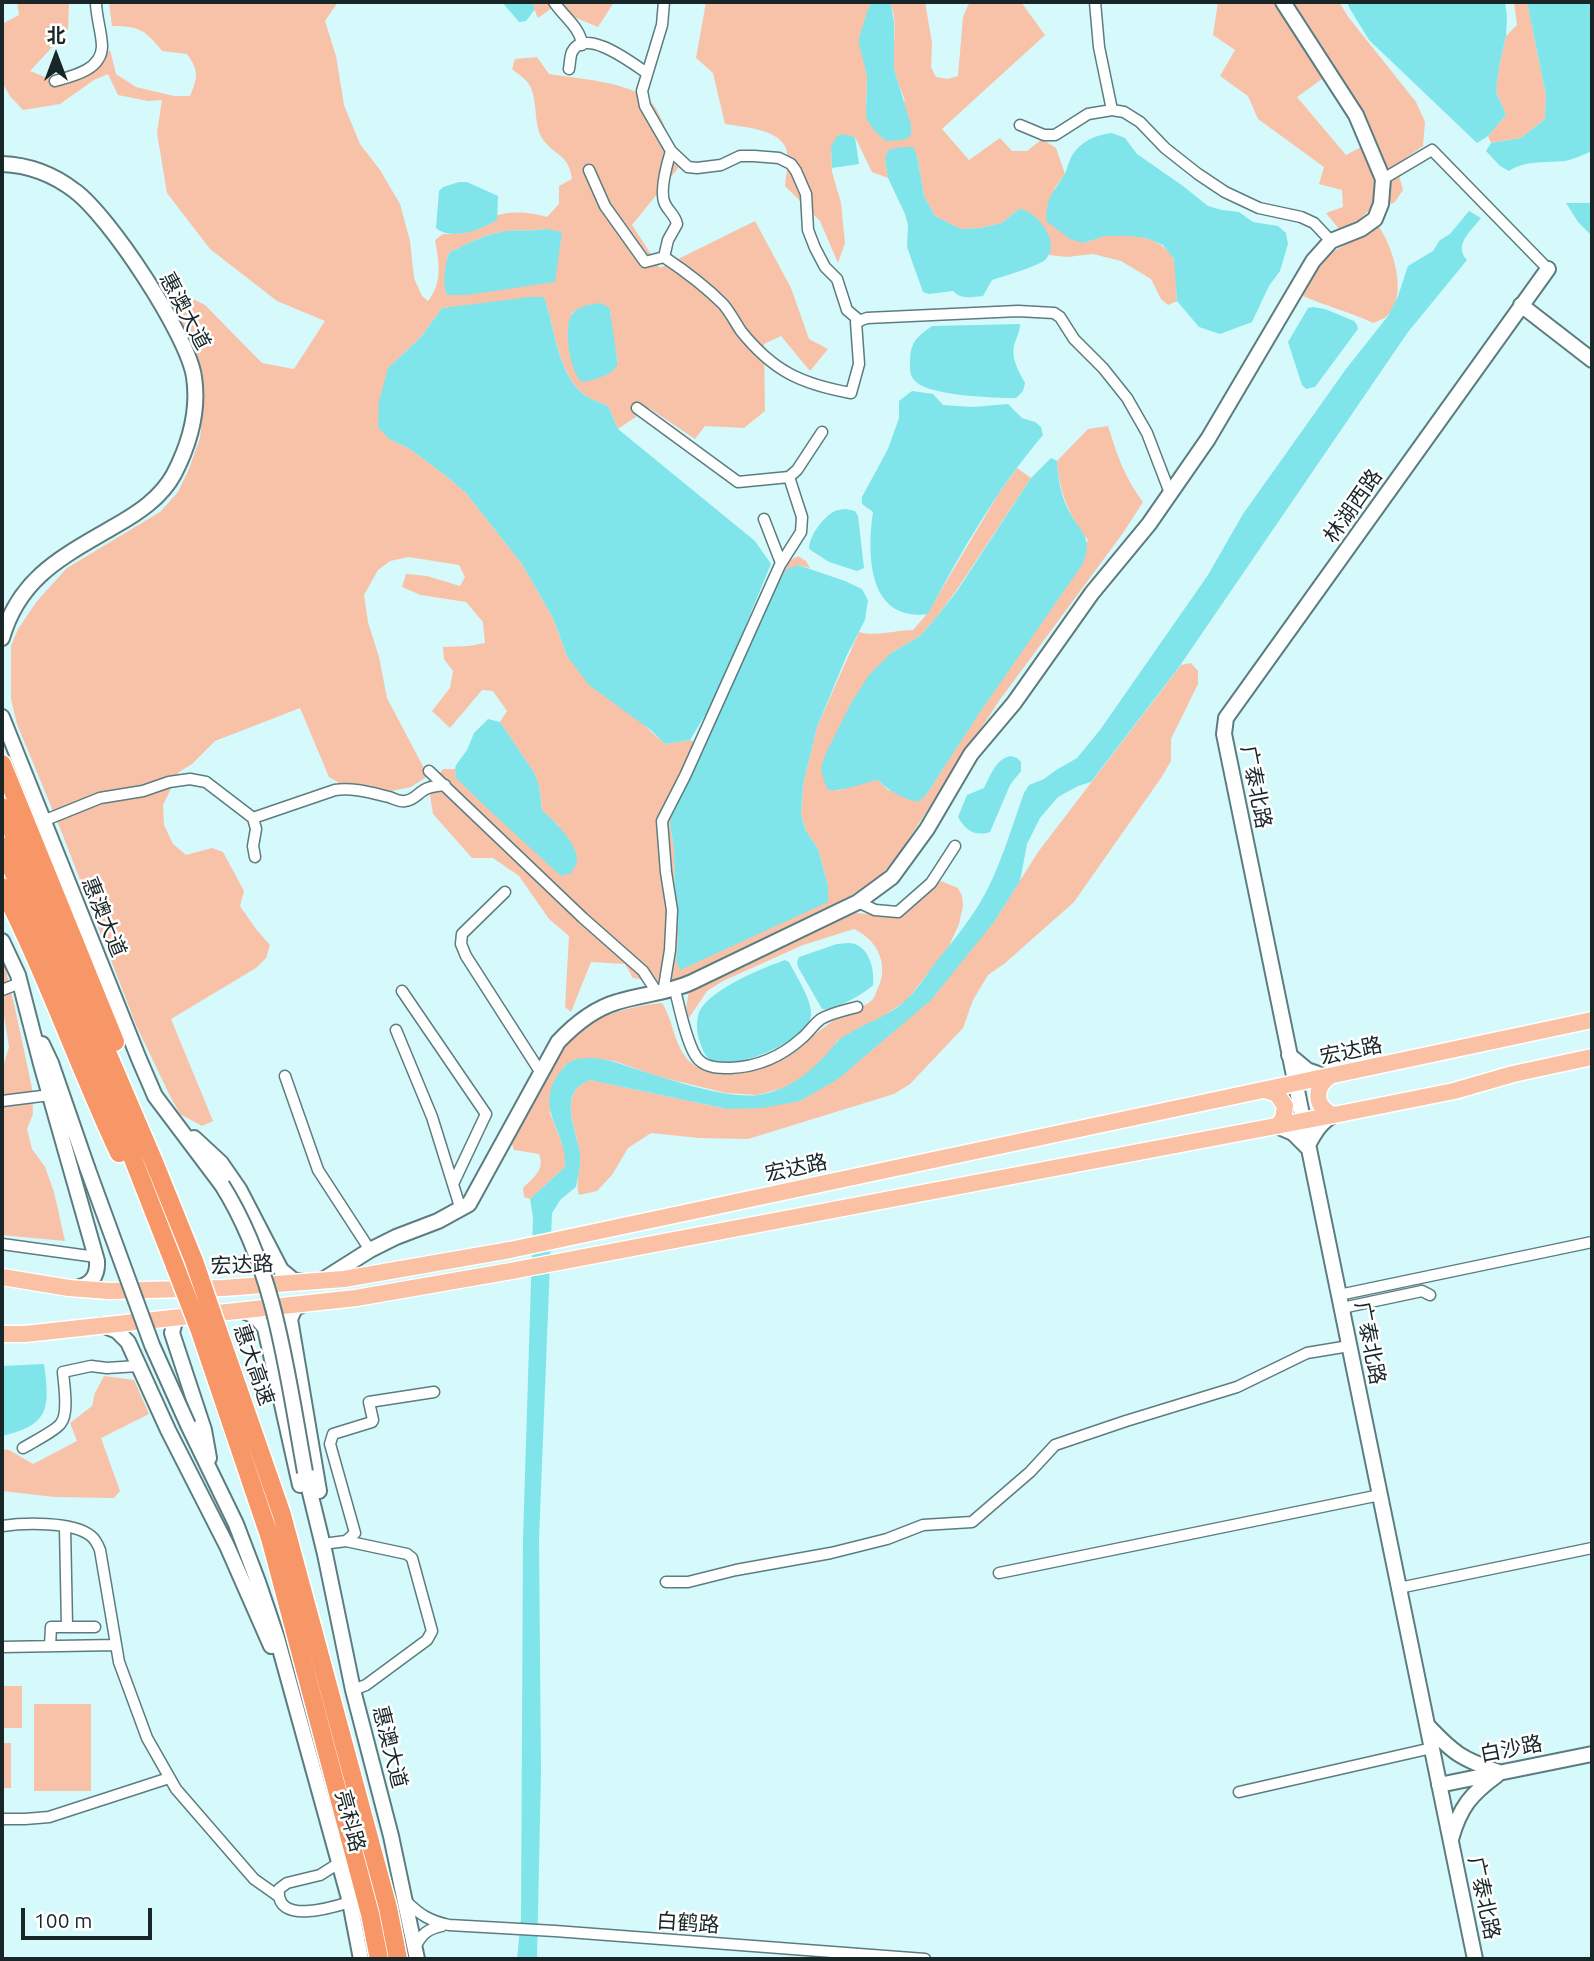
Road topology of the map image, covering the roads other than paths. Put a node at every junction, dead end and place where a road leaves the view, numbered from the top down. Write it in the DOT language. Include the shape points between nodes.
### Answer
graph roads {
  1 [pos="96,2"];
  2 [pos="554,2"];
  3 [pos="664,2"];
  4 [pos="1095,2"];
  5 [pos="1283,2"];
  6 [pos="582,45"];
  7 [pos="569,69"];
  8 [pos="647,73"];
  9 [pos="55,81"];
  10 [pos="1112,110"];
  11 [pos="1020,125"];
  12 [pos="671,151"];
  13 [pos="2,164"];
  14 [pos="589,170"];
  15 [pos="1383,179"];
  16 [pos="1331,241"];
  17 [pos="664,257"];
  18 [pos="1548,269"];
  19 [pos="1521,305"];
  20 [pos="860,321"];
  21 [pos="1592,360"];
  22 [pos="637,408"];
  23 [pos="822,432"];
  24 [pos="789,477"];
  25 [pos="1170,493"];
  26 [pos="764,519"];
  27 [pos="781,563"];
  28 [pos="2,638"];
  29 [pos="2,717"];
  30 [pos="1224,734"];
  31 [pos="2,764"];
  32 [pos="429,771"];
  33 [pos="445,785"];
  34 [pos="2,807"];
  35 [pos="253,818"];
  36 [pos="43,821"];
  37 [pos="2,846"];
  38 [pos="955,846"];
  39 [pos="255,857"];
  40 [pos="2,887"];
  41 [pos="505,892"];
  42 [pos="858,902"];
  43 [pos="2,941"];
  44 [pos="20,983"];
  45 [pos="2,990"];
  46 [pos="402,991"];
  47 [pos="666,992"];
  48 [pos="857,1007"];
  49 [pos="31,1020"];
  50 [pos="1592,1020"];
  51 [pos="396,1030"];
  52 [pos="1289,1055"];
  53 [pos="1592,1057"];
  54 [pos="541,1073"];
  55 [pos="285,1076"];
  56 [pos="1329,1077"];
  57 [pos="1296,1084"];
  58 [pos="1268,1091"];
  59 [pos="50,1095"];
  60 [pos="2,1101"];
  61 [pos="1334,1115"];
  62 [pos="1302,1121"];
  63 [pos="180,1126"];
  64 [pos="1277,1126"];
  65 [pos="1307,1147"];
  66 [pos="154,1161"];
  67 [pos="139,1173"];
  68 [pos="453,1184"];
  69 [pos="461,1210"];
  70 [pos="1592,1242"];
  71 [pos="2,1244"];
  72 [pos="370,1250"];
  73 [pos="96,1257"];
  74 [pos="2,1277"];
  75 [pos="321,1281"];
  76 [pos="303,1282"];
  77 [pos="69,1288"];
  78 [pos="1430,1295"];
  79 [pos="1340,1301"];
  80 [pos="306,1304"];
  81 [pos="241,1310"];
  82 [pos="182,1316"];
  83 [pos="95,1325"];
  84 [pos="208,1328"];
  85 [pos="2,1334"];
  86 [pos="1349,1346"];
  87 [pos="138,1366"];
  88 [pos="434,1392"];
  89 [pos="23,1448"];
  90 [pos="211,1473"];
  91 [pos="1380,1495"];
  92 [pos="2,1526"];
  93 [pos="65,1527"];
  94 [pos="346,1541"];
  95 [pos="323,1544"];
  96 [pos="1592,1548"];
  97 [pos="999,1573"];
  98 [pos="666,1582"];
  99 [pos="1399,1588"];
  100 [pos="67,1626"];
  101 [pos="95,1627"];
  102 [pos="50,1646"];
  103 [pos="116,1646"];
  104 [pos="2,1647"];
  105 [pos="353,1690"];
  106 [pos="292,1696"];
  107 [pos="1426,1724"];
  108 [pos="1432,1748"];
  109 [pos="1592,1754"];
  110 [pos="1500,1773"];
  111 [pos="169,1778"];
  112 [pos="1439,1785"];
  113 [pos="1239,1792"];
  114 [pos="2,1819"];
  115 [pos="1450,1840"];
  116 [pos="339,1863"];
  117 [pos="278,1896"];
  118 [pos="404,1899"];
  119 [pos="350,1902"];
  120 [pos="449,1925"];
  121 [pos="416,1953"];
  122 [pos="361,1959"];
  123 [pos="379,1959"];
  124 [pos="398,1959"];
  125 [pos="925,1959"];
  126 [pos="1475,1959"];
  1 -- 9 [label="street" via="101,54 83,72"];
  2 -- 6 [label="street" via="577,28"];
  3 -- 8 [label="street"];
  4 -- 10 [label="street"];
  5 -- 15 [label="street" via="1356,115"];
  6 -- 7 [label="street" via="572,52"];
  6 -- 8 [label="street" via="598,44"];
  8 -- 12 [label="street" via="642,91 645,106"];
  10 -- 11 [label="street" via="1088,114 1055,135"];
  10 -- 16 [label="street" via="1124,111 1140,122 1165,148 1225,192 1259,208 1314,223"];
  12 -- 17 [label="street" via="663,193 677,224"];
  12 -- 20 [label="street" via="688,167 697,168 721,165 740,156 779,158 791,164 806,194 808,230 815,248 837,279 847,310"];
  13 -- 28 [label="street, 惠澳大道" via="47,174 78,193 106,221 181,340 194,377 195,398 190,436 163,491 142,510 41,574 11,613"];
  14 -- 17 [label="street" via="605,206 645,262"];
  15 -- 16 [label="street" via="1375,219"];
  15 -- 18 [label="street" via="1432,150"];
  16 -- 25 [label="street" via="1313,261 1208,439"];
  17 -- 20 [label="street" via="725,306 753,344 795,378 851,393 859,364 856,322"];
  18 -- 19 [label="street, 林湖西路"];
  19 -- 21 [label="street"];
  19 -- 30 [label="street, 林湖西路" via="1226,718"];
  20 -- 25 [label="street" via="952,313 1054,313 1127,398 1147,433"];
  22 -- 24 [label="street" via="738,482"];
  23 -- 24 [label="street"];
  24 -- 27 [label="street" via="802,517 801,532"];
  25 -- 42 [label="street" via="971,754 927,829 892,877"];
  26 -- 27 [label="street"];
  27 -- 47 [label="street" via="662,821 671,910"];
  29 -- 36 [label="street, 惠澳大道"];
  30 -- 52 [label="street, 广泰北路"];
  31 -- 66 [label="highway" via="148,1126"];
  32 -- 33 [label="street"];
  33 -- 35 [label="street" via="424,790 407,801 344,788"];
  33 -- 47 [label="street"];
  34 -- 66 [label="highway, 惠大高速"];
  35 -- 36 [label="street" via="206,782 190,779 100,798"];
  35 -- 39 [label="street"];
  36 -- 63 [label="street, 惠澳大道" via="155,1096"];
  37 -- 67 [label="highway, 惠大高速"];
  38 -- 42 [label="street" via="931,883 898,912 875,910"];
  40 -- 67 [label="highway" via="121,1156"];
  41 -- 54 [label="street" via="463,934 461,944"];
  42 -- 47 [label="street"];
  43 -- 44 [label="street"];
  44 -- 45 [label="street"];
  44 -- 49 [label="street"];
  46 -- 68 [label="street" via="486,1114"];
  47 -- 48 [label="street" via="698,1059 723,1068 778,1056 822,1018"];
  47 -- 54 [label="street" via="615,1002 586,1017 558,1042"];
  49 -- 59 [label="street"];
  49 -- 90 [label="street, bridge" via="51,1063 152,1345"];
  50 -- 56 [label="main road, 宏达路"];
  51 -- 68 [label="street" via="432,1117"];
  52 -- 56 [label="street" via="1307,1070"];
  52 -- 57 [label="street, 广泰北路"];
  52 -- 58 [label="street" via="1281,1078"];
  53 -- 61 [label="main road, 宏达路"];
  54 -- 69 [label="street" via="469,1204"];
  55 -- 72 [label="street" via="318,1170"];
  56 -- 57 [label="main road, 宏达路"];
  56 -- 61 [label="main road" via="1321,1083 1318,1097 1322,1108"];
  57 -- 58 [label="main road, 宏达路"];
  57 -- 62 [label="street, 广泰北路"];
  58 -- 64 [label="main road" via="1277,1094 1285,1106"];
  58 -- 75 [label="main road, 宏达路" via="510,1250"];
  59 -- 60 [label="street"];
  59 -- 73 [label="street"];
  61 -- 62 [label="main road, 宏达路"];
  61 -- 65 [label="street" via="1324,1121"];
  62 -- 64 [label="main road, 宏达路"];
  62 -- 65 [label="street, 广泰北路"];
  63 -- 76 [label="street" via="233,1180 281,1270"];
  63 -- 95 [label="street, bridge" via="245,1226 266,1280"];
  64 -- 65 [label="street"];
  64 -- 80 [label="main road, 宏达路" via="511,1271"];
  65 -- 79 [label="street, 广泰北路"];
  66 -- 84 [label="highway, 惠大高速, bridge" via="194,1261"];
  67 -- 84 [label="highway, 惠大高速, bridge" via="175,1266"];
  68 -- 69 [label="street"];
  69 -- 72 [label="street"];
  70 -- 79 [label="street"];
  71 -- 73 [label="street"];
  72 -- 75 [label="street"];
  73 -- 77 [label="street" via="93,1279 85,1286"];
  74 -- 77 [label="main road, 宏达路"];
  75 -- 76 [label="main road, 宏达路"];
  76 -- 77 [label="main road, 宏达路" via="198,1289"];
  78 -- 79 [label="street" via="1422,1291"];
  79 -- 86 [label="street, 广泰北路"];
  80 -- 81 [label="main road, 宏达路"];
  80 -- 95 [label="street" via="295,1308 290,1319 320,1499"];
  81 -- 82 [label="main road, 宏达路"];
  81 -- 95 [label="street" via="255,1316 265,1328 305,1509"];
  82 -- 83 [label="main road, 宏达路"];
  82 -- 90 [label="street" via="172,1333 204,1430"];
  83 -- 85 [label="main road, 宏达路"];
  83 -- 87 [label="street" via="121,1334"];
  84 -- 123 [label="highway, 惠大高速" via="270,1538"];
  84 -- 124 [label="highway, 惠大高速" via="282,1515"];
  86 -- 91 [label="street, 广泰北路"];
  86 -- 98 [label="street" via="1307,1353 1237,1387 1055,1445 972,1522 923,1525 831,1553 688,1582"];
  87 -- 89 [label="street" via="91,1366 63,1372 61,1424"];
  87 -- 106 [label="street" via="227,1546"];
  88 -- 94 [label="street" via="369,1402 372,1422 333,1434 330,1444 355,1533"];
  90 -- 106 [label="street" via="258,1582"];
  91 -- 97 [label="street"];
  91 -- 99 [label="street, 广泰北路"];
  92 -- 93 [label="street"];
  93 -- 100 [label="street"];
  93 -- 103 [label="street" via="92,1536 100,1550"];
  94 -- 95 [label="street"];
  94 -- 105 [label="street" via="407,1553 412,1558 432,1631 428,1640"];
  95 -- 105 [label="street, 惠澳大道"];
  96 -- 99 [label="street"];
  99 -- 107 [label="street, 广泰北路"];
  100 -- 101 [label="street"];
  100 -- 102 [label="street" via="51,1627"];
  102 -- 103 [label="street"];
  102 -- 104 [label="street"];
  103 -- 111 [label="street" via="147,1738"];
  105 -- 118 [label="street, 惠澳大道"];
  106 -- 116 [label="street, 亮科路"];
  107 -- 108 [label="street, 广泰北路"];
  107 -- 110 [label="street" via="1457,1755"];
  108 -- 112 [label="street, 广泰北路"];
  108 -- 113 [label="street"];
  109 -- 110 [label="street, 白沙路"];
  110 -- 112 [label="street, 白沙路"];
  110 -- 115 [label="street" via="1468,1800"];
  111 -- 114 [label="street" via="49,1817"];
  111 -- 117 [label="street" via="254,1879"];
  112 -- 115 [label="street, 广泰北路"];
  115 -- 126 [label="street, 广泰北路"];
  116 -- 117 [label="street" via="320,1875 287,1883"];
  116 -- 119 [label="street, 亮科路"];
  117 -- 119 [label="street" via="281,1905 302,1911"];
  118 -- 120 [label="street" via="424,1917"];
  118 -- 121 [label="street, 惠澳大道"];
  119 -- 122 [label="street, 亮科路"];
  120 -- 121 [label="street" via="429,1928"];
  120 -- 125 [label="street, 白鹤路"];
}
